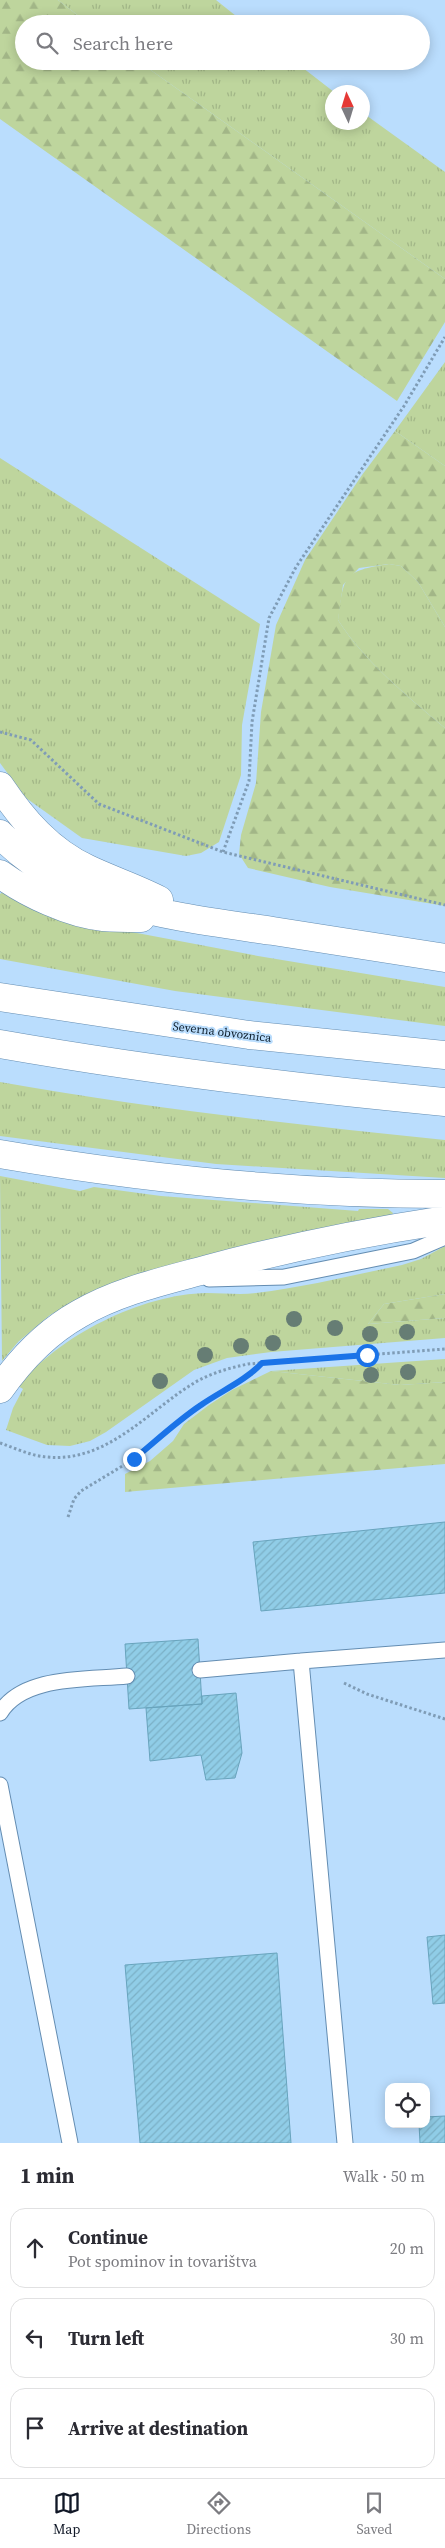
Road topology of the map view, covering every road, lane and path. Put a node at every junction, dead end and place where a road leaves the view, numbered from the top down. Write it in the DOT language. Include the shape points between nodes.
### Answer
graph roads {
  1 [pos="445,337"];
  2 [pos="0,732"];
  3 [pos="0,786"];
  4 [pos="0,834"];
  5 [pos="222,852"];
  6 [pos="0,874"];
  7 [pos="445,905"];
  8 [pos="196,919"];
  9 [pos="445,958"];
  10 [pos="0,997"];
  11 [pos="0,1044"];
  12 [pos="445,1055"];
  13 [pos="445,1102"];
  14 [pos="0,1154"];
  15 [pos="445,1194"];
  16 [pos="445,1220"];
  17 [pos="445,1237"];
  18 [pos="170,1279"];
  19 [pos="445,1349"];
  20 [pos="262,1363"];
  21 [pos="0,1389"];
  22 [pos="0,1442"];
  23 [pos="68,1517"];
  24 [pos="445,1650"];
  25 [pos="301,1661"];
  26 [pos="200,1670"];
  27 [pos="127,1676"];
  28 [pos="342,1682"];
  29 [pos="0,1713"];
  30 [pos="445,1719"];
  31 [pos="0,1785"];
  32 [pos="70,2143"];
  33 [pos="345,2143"];
  1 -- 5 [label="path" via="404,406 296,567 269,618 252,722 249,781"];
  2 -- 5 [label="path" via="31,740 98,804"];
  3 -- 8 [label="highway" via="29,826 67,858"];
  4 -- 8 [label="highway" via="34,864 86,891"];
  5 -- 7 [label="path"];
  6 -- 8 [label="highway" via="28,892 102,917"];
  8 -- 9 [label="highway"];
  10 -- 12 [label="highway, Severna obvoznica" via="248,1036"];
  11 -- 13 [label="highway" via="284,1086"];
  14 -- 15 [label="highway" via="145,1176"];
  16 -- 18 [label="highway" via="280,1250"];
  17 -- 18 [label="lane" via="413,1251 284,1277"];
  18 -- 21 [label="highway" via="118,1296 79,1314 46,1337 17,1366"];
  19 -- 20 [label="path"];
  20 -- 22 [label="path" via="232,1367 194,1383 106,1445 80,1455 46,1457"];
  20 -- 23 [label="path" via="252,1374 192,1411 134,1459 81,1491 74,1499"];
  24 -- 25 [label="lane"];
  25 -- 26 [label="lane"];
  25 -- 33 [label="lane"];
  27 -- 29 [label="lane" via="36,1686 18,1693"];
  28 -- 30 [label="path" via="367,1694"];
  31 -- 32 [label="lane"];
}
